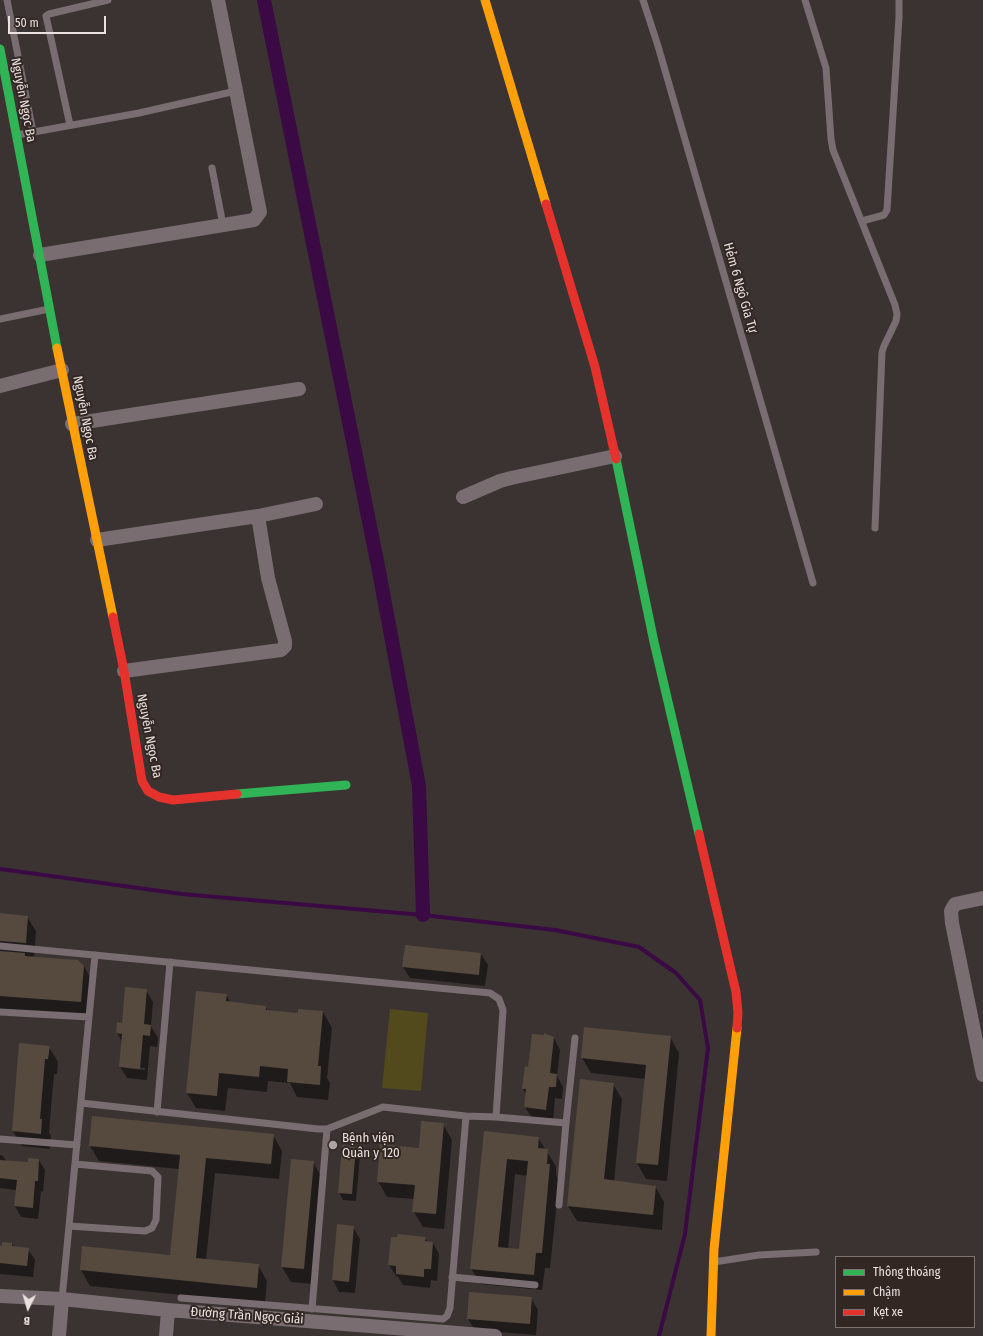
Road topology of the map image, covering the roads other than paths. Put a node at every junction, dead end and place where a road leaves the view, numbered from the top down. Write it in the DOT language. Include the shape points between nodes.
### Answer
graph roads {
  1 [pos="7,0"];
  2 [pos="108,0"];
  3 [pos="218,0"];
  4 [pos="485,0"];
  5 [pos="644,0"];
  6 [pos="805,0"];
  7 [pos="899,0"];
  8 [pos="82,3"];
  9 [pos="0,49"];
  10 [pos="236,91"];
  11 [pos="70,125"];
  12 [pos="33,132"];
  13 [pos="17,135"];
  14 [pos="212,168"];
  15 [pos="862,221"];
  16 [pos="223,225"];
  17 [pos="40,255"];
  18 [pos="50,309"];
  19 [pos="0,319"];
  20 [pos="62,370"];
  21 [pos="0,386"];
  22 [pos="299,389"];
  23 [pos="72,424"];
  24 [pos="609,458"];
  25 [pos="534,480"];
  26 [pos="463,497"];
  27 [pos="316,504"];
  28 [pos="258,516"];
  29 [pos="875,528"];
  30 [pos="97,540"];
  31 [pos="813,583"];
  32 [pos="124,671"];
  33 [pos="346,785"];
  34 [pos="983,898"];
  35 [pos="0,946"];
  36 [pos="95,955"];
  37 [pos="170,962"];
  38 [pos="0,1012"];
  39 [pos="89,1017"];
  40 [pos="575,1038"];
  41 [pos="983,1075"];
  42 [pos="81,1104"];
  43 [pos="157,1112"];
  44 [pos="466,1116"];
  45 [pos="496,1117"];
  46 [pos="566,1123"];
  47 [pos="327,1129"];
  48 [pos="0,1139"];
  49 [pos="77,1145"];
  50 [pos="75,1164"];
  51 [pos="559,1205"];
  52 [pos="69,1226"];
  53 [pos="816,1252"];
  54 [pos="713,1262"];
  55 [pos="452,1277"];
  56 [pos="535,1286"];
  57 [pos="0,1296"];
  58 [pos="181,1298"];
  59 [pos="62,1299"];
  60 [pos="312,1309"];
  61 [pos="168,1310"];
  62 [pos="59,1336"];
  63 [pos="166,1336"];
  64 [pos="485,1336"];
  65 [pos="711,1336"];
  1 -- 12 [label="lane"];
  2 -- 8 [label="lane"];
  3 -- 10 [label="street"];
  4 -- 24 [label="street" via="595,367"];
  5 -- 31 [label="lane, Hẻm 6 Ngô Gia Tự"];
  6 -- 15 [label="lane" via="826,68 833,150"];
  7 -- 15 [label="lane" via="887,210 884,215"];
  8 -- 11 [label="lane" via="46,16"];
  9 -- 13 [label="street, Nguyễn Ngọc Ba"];
  10 -- 11 [label="lane"];
  10 -- 16 [label="street" via="260,212 254,220"];
  11 -- 12 [label="lane"];
  12 -- 13 [label="lane"];
  13 -- 17 [label="street, Nguyễn Ngọc Ba"];
  14 -- 16 [label="lane"];
  15 -- 29 [label="lane" via="897,314 882,352"];
  16 -- 17 [label="street"];
  17 -- 18 [label="street, Nguyễn Ngọc Ba"];
  18 -- 19 [label="lane"];
  18 -- 20 [label="street, Nguyễn Ngọc Ba"];
  20 -- 21 [label="street"];
  20 -- 23 [label="street, Nguyễn Ngọc Ba"];
  22 -- 23 [label="street"];
  23 -- 30 [label="street, Nguyễn Ngọc Ba"];
  24 -- 25 [label="street" via="594,468"];
  24 -- 26 [label="street" via="506,480"];
  24 -- 54 [label="street" via="738,1003"];
  27 -- 28 [label="street"];
  28 -- 30 [label="street"];
  28 -- 32 [label="street" via="268,578 285,646 281,650"];
  30 -- 32 [label="street, Nguyễn Ngọc Ba"];
  32 -- 33 [label="street, Nguyễn Ngọc Ba" via="142,781 148,791 159,797 173,800"];
  34 -- 41 [label="street" via="955,904 951,911"];
  35 -- 36 [label="lane"];
  36 -- 37 [label="lane"];
  36 -- 39 [label="lane"];
  37 -- 43 [label="lane"];
  37 -- 45 [label="lane" via="490,993 499,999 504,1010"];
  38 -- 39 [label="lane"];
  39 -- 42 [label="lane"];
  40 -- 46 [label="lane"];
  42 -- 43 [label="lane"];
  42 -- 49 [label="lane"];
  43 -- 47 [label="lane"];
  44 -- 45 [label="lane"];
  44 -- 47 [label="lane" via="383,1107"];
  44 -- 55 [label="lane"];
  45 -- 46 [label="lane"];
  46 -- 51 [label="lane"];
  47 -- 60 [label="lane"];
  48 -- 49 [label="lane"];
  49 -- 50 [label="lane"];
  50 -- 52 [label="lane"];
  50 -- 52 [label="lane" via="152,1171 158,1177 156,1220 152,1228 145,1231"];
  52 -- 59 [label="lane"];
  53 -- 54 [label="lane" via="759,1255"];
  54 -- 65 [label="street"];
  55 -- 56 [label="lane"];
  55 -- 60 [label="lane" via="450,1308 443,1319"];
  57 -- 59 [label="street, Đường Trần Ngọc Giải"];
  58 -- 60 [label="lane"];
  59 -- 61 [label="street, Đường Trần Ngọc Giải"];
  59 -- 62 [label="street"];
  61 -- 63 [label="street"];
  61 -- 64 [label="street, Đường Trần Ngọc Giải"];
}
